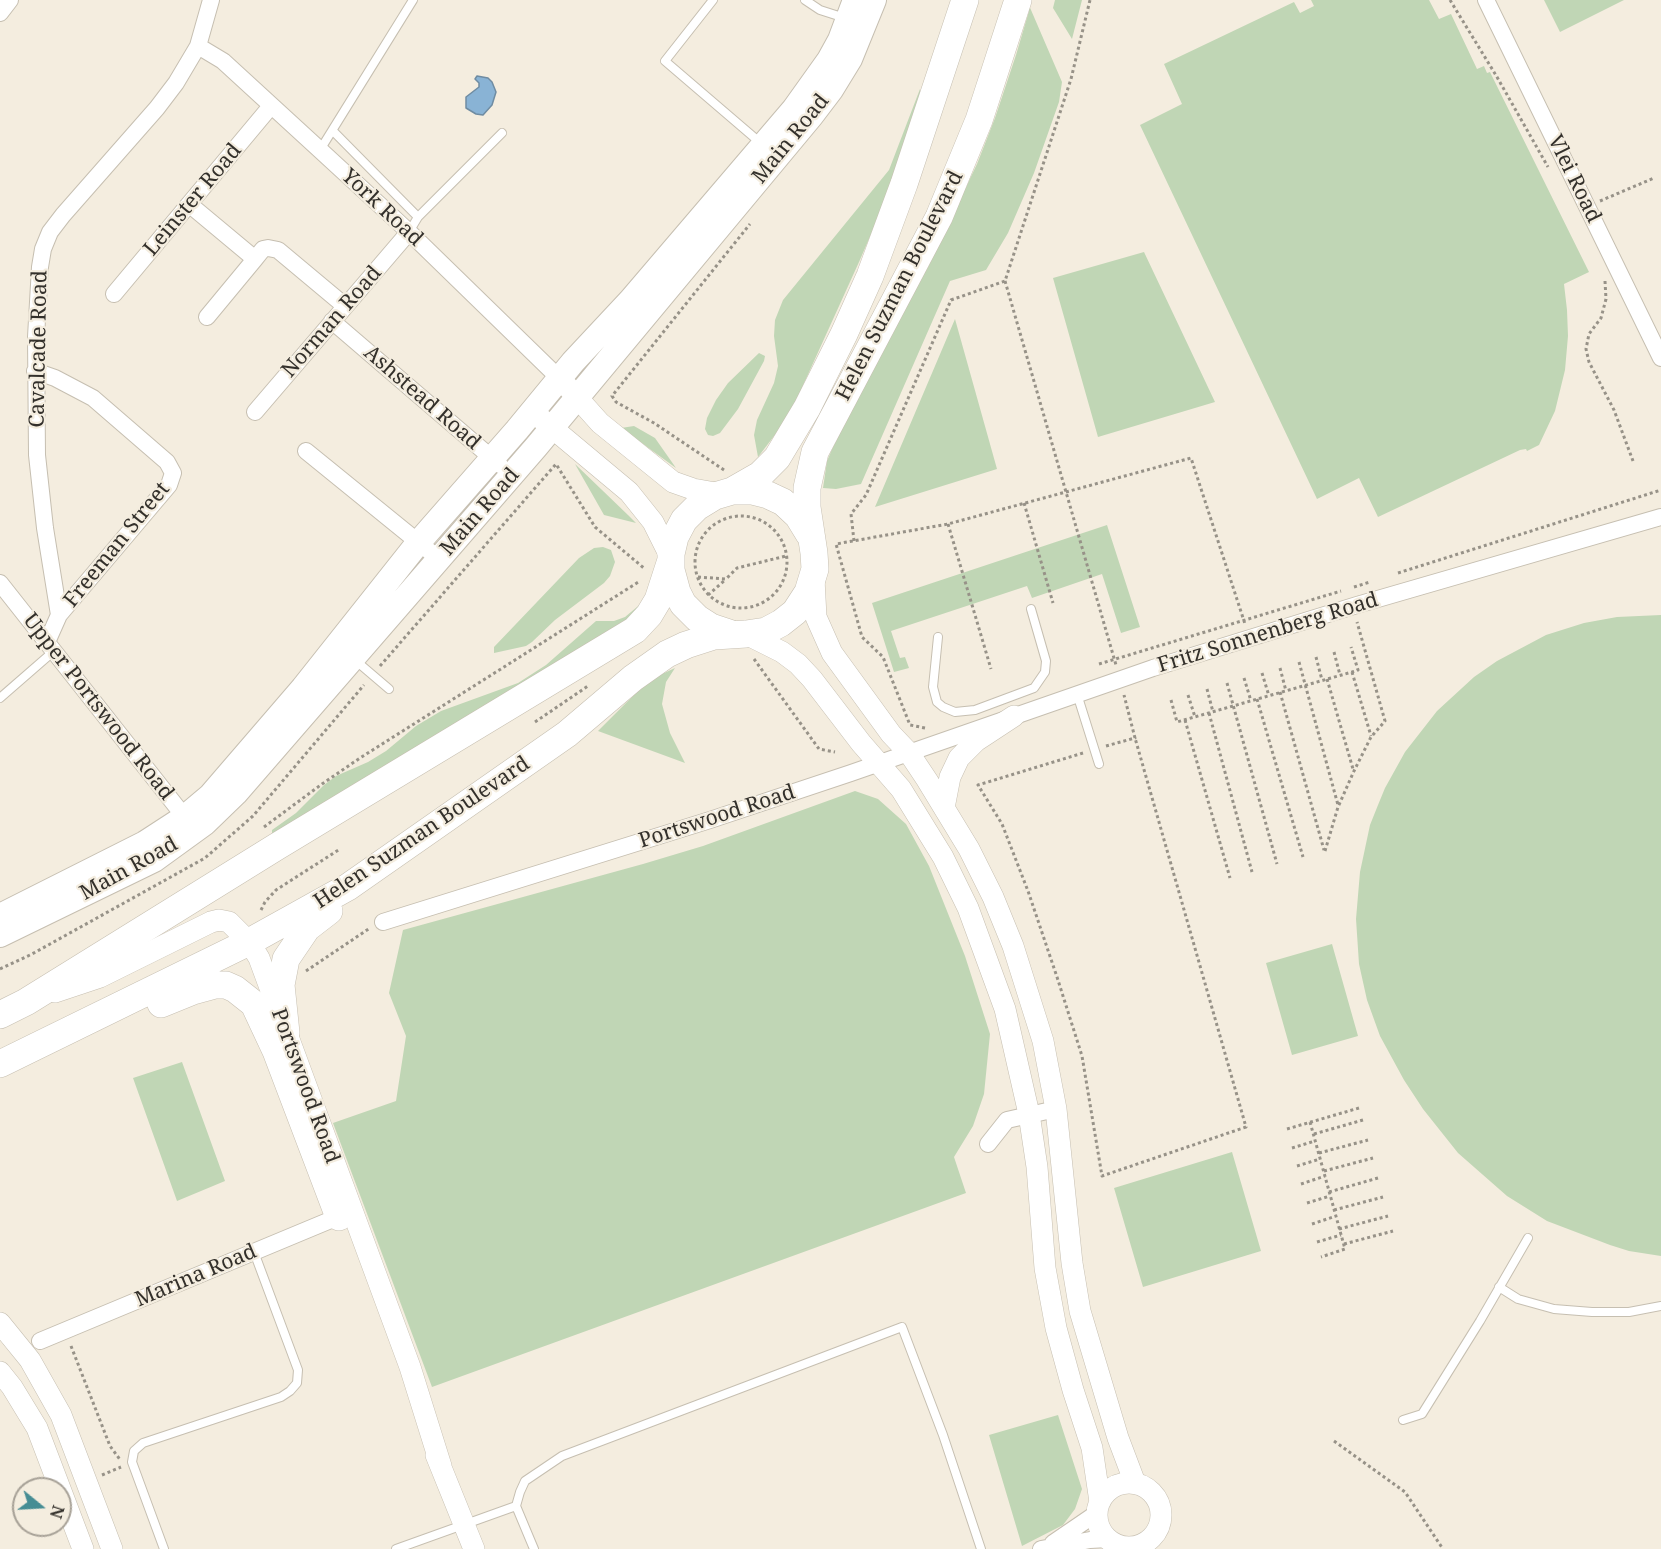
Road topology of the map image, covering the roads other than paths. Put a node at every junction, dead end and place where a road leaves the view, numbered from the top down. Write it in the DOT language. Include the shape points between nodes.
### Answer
graph roads {
  1 [pos="10,0"];
  2 [pos="212,0"];
  3 [pos="413,0"];
  4 [pos="713,0"];
  5 [pos="805,0"];
  6 [pos="874,0"];
  7 [pos="965,0"];
  8 [pos="1018,0"];
  9 [pos="1486,0"];
  10 [pos="852,10"];
  11 [pos="0,13"];
  12 [pos="198,46"];
  13 [pos="272,106"];
  14 [pos="333,131"];
  15 [pos="502,134"];
  16 [pos="320,150"];
  17 [pos="771,151"];
  18 [pos="189,204"];
  19 [pos="418,217"];
  20 [pos="409,232"];
  21 [pos="255,259"];
  22 [pos="114,294"];
  23 [pos="345,306"];
  24 [pos="207,317"];
  25 [pos="333,321"];
  26 [pos="1661,358"];
  27 [pos="35,371"];
  28 [pos="559,378"];
  29 [pos="577,398"];
  30 [pos="532,411"];
  31 [pos="255,412"];
  32 [pos="552,427"];
  33 [pos="306,451"];
  34 [pos="492,458"];
  35 [pos="512,475"];
  36 [pos="727,486"];
  37 [pos="1661,517"];
  38 [pos="811,539"];
  39 [pos="418,543"];
  40 [pos="439,559"];
  41 [pos="671,567"];
  42 [pos="814,573"];
  43 [pos="0,584"];
  44 [pos="1031,609"];
  45 [pos="59,615"];
  46 [pos="938,637"];
  47 [pos="743,641"];
  48 [pos="51,646"];
  49 [pos="345,651"];
  50 [pos="389,689"];
  51 [pos="1077,694"];
  52 [pos="0,698"];
  53 [pos="1014,716"];
  54 [pos="909,753"];
  55 [pos="879,763"];
  56 [pos="1099,764"];
  57 [pos="944,808"];
  58 [pos="190,824"];
  59 [pos="382,865"];
  60 [pos="5,917"];
  61 [pos="382,922"];
  62 [pos="249,942"];
  63 [pos="26,1002"];
  64 [pos="0,1015"];
  65 [pos="286,1033"];
  66 [pos="48,1041"];
  67 [pos="0,1064"];
  68 [pos="1056,1109"];
  69 [pos="1029,1114"];
  70 [pos="988,1144"];
  71 [pos="345,1214"];
  72 [pos="1528,1238"];
  73 [pos="254,1252"];
  74 [pos="1499,1287"];
  75 [pos="1661,1306"];
  76 [pos="1,1324"];
  77 [pos="40,1341"];
  78 [pos="0,1372"];
  79 [pos="1403,1420"];
  80 [pos="1135,1483"];
  81 [pos="516,1506"];
  82 [pos="1098,1508"];
  83 [pos="464,1524"];
  84 [pos="1160,1540"];
  85 [pos="1115,1544"];
  86 [pos="1046,1547"];
  87 [pos="83,1549"];
  88 [pos="112,1549"];
  89 [pos="164,1549"];
  90 [pos="396,1549"];
  91 [pos="474,1549"];
  92 [pos="534,1549"];
  93 [pos="981,1549"];
  1 -- 11 [label="street"];
  2 -- 12 [label="street, Cavalcade Road"];
  3 -- 14 [label="lane"];
  4 -- 17 [label="lane" via="665,61"];
  5 -- 10 [label="lane" via="820,10"];
  6 -- 17 [label="main road, Main Road" via="843,71 812,115"];
  7 -- 36 [label="main road, Helen Suzman Boulevard" via="904,184 848,326 777,458 760,474"];
  8 -- 38 [label="main road, Helen Suzman Boulevard" via="980,120 939,217 815,452 807,488"];
  9 -- 26 [label="street, Vlei Road"];
  10 -- 17 [label="main road, Main Road" via="835,50"];
  12 -- 13 [label="street, York Road" via="223,61"];
  12 -- 27 [label="street, Cavalcade Road" via="161,104 50,232 40,267"];
  13 -- 16 [label="street, York Road"];
  13 -- 18 [label="street, Leinster Road"];
  14 -- 16 [label="lane"];
  14 -- 19 [label="lane"];
  15 -- 19 [label="lane"];
  16 -- 20 [label="street, York Road"];
  17 -- 28 [label="main road, Main Road"];
  17 -- 29 [label="main road, Main Road"];
  18 -- 21 [label="street"];
  18 -- 22 [label="street, Leinster Road"];
  19 -- 20 [label="lane"];
  20 -- 23 [label="street, Norman Road"];
  20 -- 28 [label="street, York Road"];
  21 -- 23 [label="street" via="263,249 278,250"];
  21 -- 24 [label="street"];
  23 -- 25 [label="street, Norman Road"];
  25 -- 31 [label="street, Norman Road"];
  25 -- 34 [label="street, Ashstead Road"];
  27 -- 45 [label="street, Cavalcade Road" via="37,455"];
  27 -- 45 [label="street, Freeman Street" via="93,398 167,462 173,473 169,485"];
  28 -- 29 [label="street"];
  28 -- 30 [label="main road, Main Road"];
  29 -- 32 [label="main road, Main Road"];
  29 -- 36 [label="street" via="600,423 673,482 693,489"];
  30 -- 32 [label="street"];
  30 -- 34 [label="main road, Main Road"];
  32 -- 35 [label="main road, Main Road"];
  32 -- 41 [label="street" via="636,500 653,522"];
  33 -- 39 [label="street"];
  34 -- 35 [label="street, Ashstead Road"];
  34 -- 39 [label="main road, Main Road"];
  35 -- 40 [label="main road, Main Road"];
  36 -- 38 [label="main road, Helen Suzman Boulevard" via="759,492 783,502 800,518"];
  36 -- 41 [label="main road, Helen Suzman Boulevard" via="686,518 675,537"];
  37 -- 51 [label="street, Fritz Sonnenberg Road" via="1250,637"];
  38 -- 42 [label="main road, Helen Suzman Boulevard"];
  39 -- 40 [label="street"];
  39 -- 49 [label="main road, Main Road"];
  40 -- 49 [label="main road, Main Road"];
  41 -- 47 [label="main road, Helen Suzman Boulevard" via="675,589 687,608 708,626"];
  41 -- 63 [label="main road, Helen Suzman Boulevard" via="654,608 635,630"];
  42 -- 47 [label="main road, Helen Suzman Boulevard" via="805,598 790,617"];
  42 -- 54 [label="street" via="815,609 827,645"];
  43 -- 48 [label="street, Upper Portswood Road"];
  44 -- 46 [label="lane" via="1046,661 1045,672 1034,687 975,710 955,712 937,702 933,687"];
  45 -- 48 [label="street"];
  47 -- 55 [label="street" via="775,647 798,664"];
  47 -- 59 [label="main road, Helen Suzman Boulevard" via="698,641 667,654 567,734"];
  48 -- 52 [label="lane"];
  48 -- 58 [label="street, Upper Portswood Road"];
  49 -- 50 [label="lane"];
  49 -- 58 [label="main road, Main Road" via="310,694 210,796"];
  51 -- 53 [label="street, Fritz Sonnenberg Road"];
  51 -- 56 [label="lane"];
  53 -- 54 [label="street, Fritz Sonnenberg Road"];
  53 -- 57 [label="street" via="976,741 959,758 950,777"];
  54 -- 55 [label="street, Fritz Sonnenberg Road"];
  54 -- 57 [label="street"];
  55 -- 61 [label="street, Portswood Road"];
  55 -- 69 [label="street" via="923,822 968,908 1005,1009"];
  57 -- 68 [label="street" via="983,878 1013,946 1043,1041"];
  58 -- 60 [label="main road, Main Road" via="145,843"];
  59 -- 62 [label="main road, Helen Suzman Boulevard"];
  59 -- 65 [label="main road" via="344,901 314,921 292,948 282,976"];
  62 -- 63 [label="street, Portswood Road" via="229,922 212,921 100,977"];
  62 -- 65 [label="street, Portswood Road" via="259,958"];
  62 -- 66 [label="main road, Helen Suzman Boulevard"];
  63 -- 64 [label="main road, Helen Suzman Boulevard"];
  65 -- 71 [label="street, Portswood Road"];
  66 -- 67 [label="main road, Helen Suzman Boulevard"];
  66 -- 71 [label="main road" via="82,1037 204,988 226,986 241,992 254,1004"];
  68 -- 69 [label="street"];
  68 -- 80 [label="street" via="1080,1311"];
  69 -- 70 [label="street" via="1007,1120"];
  69 -- 82 [label="street" via="1045,1268 1056,1328 1092,1448"];
  71 -- 73 [label="street, Marina Road"];
  71 -- 83 [label="street, Portswood Road" via="399,1373"];
  72 -- 74 [label="lane"];
  73 -- 77 [label="street, Marina Road"];
  73 -- 89 [label="lane" via="298,1370 297,1383 281,1397 143,1443 134,1451 132,1462"];
  74 -- 75 [label="lane" via="1526,1302 1554,1309 1620,1312"];
  74 -- 79 [label="lane" via="1422,1414"];
  76 -- 88 [label="street" via="47,1386"];
  78 -- 87 [label="street" via="37,1428"];
  80 -- 82 [label="street" via="1113,1487"];
  80 -- 84 [label="street" via="1151,1492 1158,1502"];
  81 -- 83 [label="lane"];
  81 -- 92 [label="lane"];
  81 -- 93 [label="lane" via="525,1481 562,1456 902,1327"];
  82 -- 85 [label="street" via="1099,1527"];
  82 -- 86 [label="street"];
  83 -- 90 [label="lane"];
  83 -- 91 [label="street, Portswood Road"];
  84 -- 85 [label="street" via="1129,1547"];
  85 -- 86 [label="street"];
}
